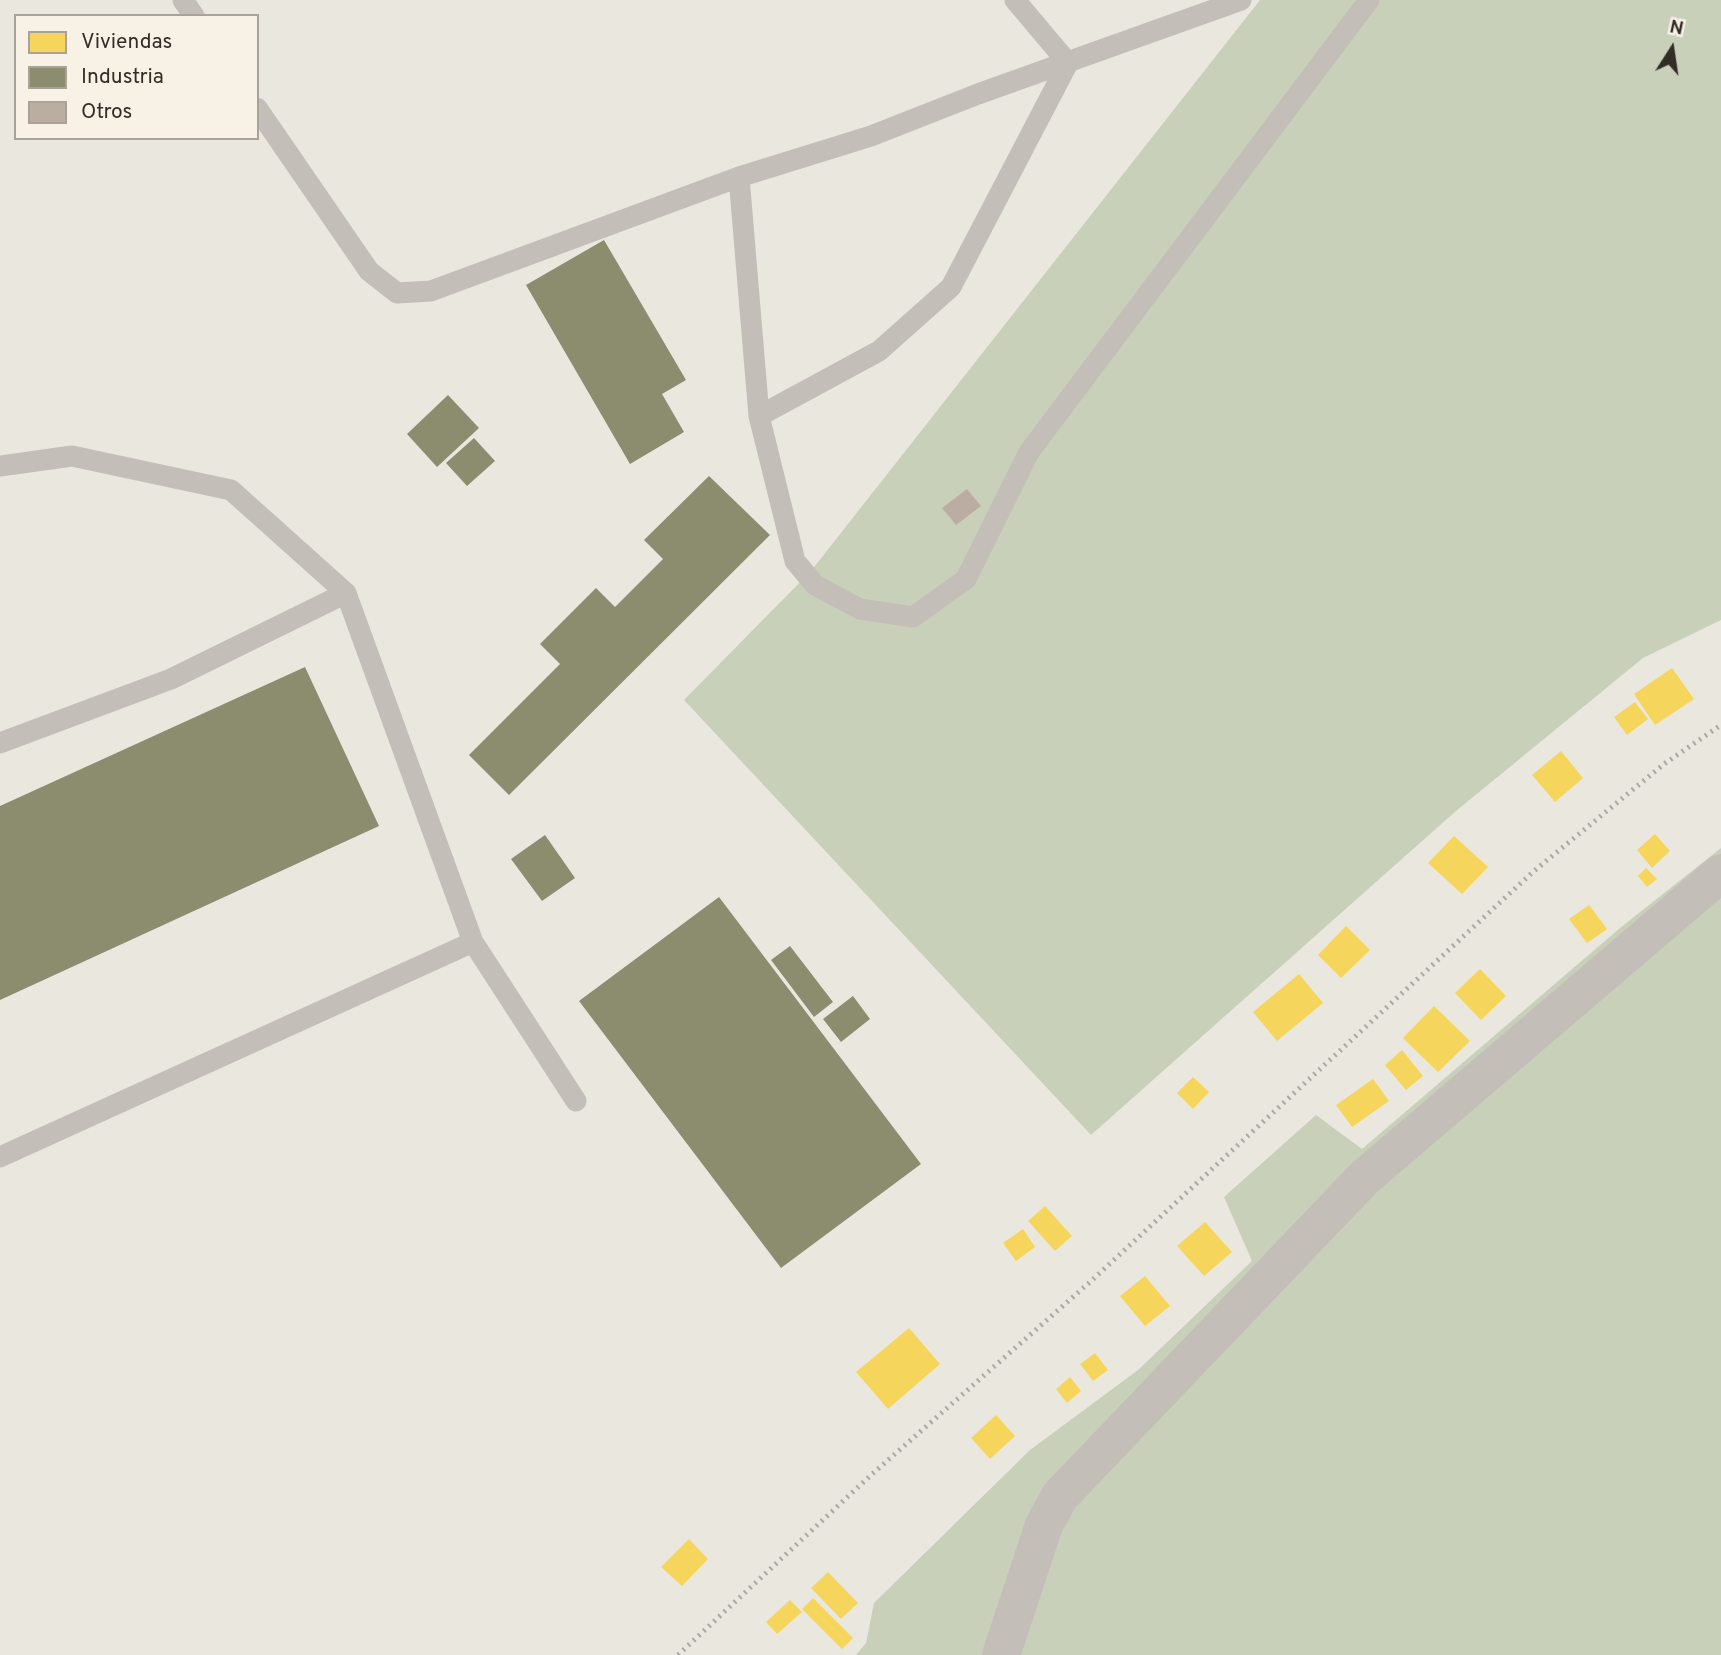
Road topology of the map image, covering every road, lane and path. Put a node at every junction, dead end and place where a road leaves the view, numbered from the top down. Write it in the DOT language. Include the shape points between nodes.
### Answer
graph roads {
  1 [pos="1015,0"];
  2 [pos="1241,0"];
  3 [pos="1369,0"];
  4 [pos="1068,64"];
  5 [pos="259,111"];
  6 [pos="739,177"];
  7 [pos="759,416"];
  8 [pos="0,466"];
  9 [pos="346,593"];
  10 [pos="0,743"];
  11 [pos="1721,873"];
  12 [pos="473,942"];
  13 [pos="576,1101"];
  14 [pos="0,1157"];
  15 [pos="1001,1655"];
  1 -- 4 [label="lane"];
  2 -- 4 [label="lane"];
  3 -- 7 [label="lane" via="1029,452 966,579 913,617 860,609 815,585 794,561"];
  4 -- 6 [label="lane" via="871,136"];
  4 -- 7 [label="lane" via="951,287 879,351"];
  5 -- 6 [label="lane" via="369,271 397,293 431,291"];
  6 -- 7 [label="lane"];
  8 -- 9 [label="lane" via="72,456 232,490"];
  9 -- 10 [label="lane" via="171,678"];
  9 -- 12 [label="lane"];
  11 -- 15 [label="street" via="1364,1178 1060,1496 1044,1525"];
  12 -- 13 [label="lane"];
  12 -- 14 [label="lane"];
}
